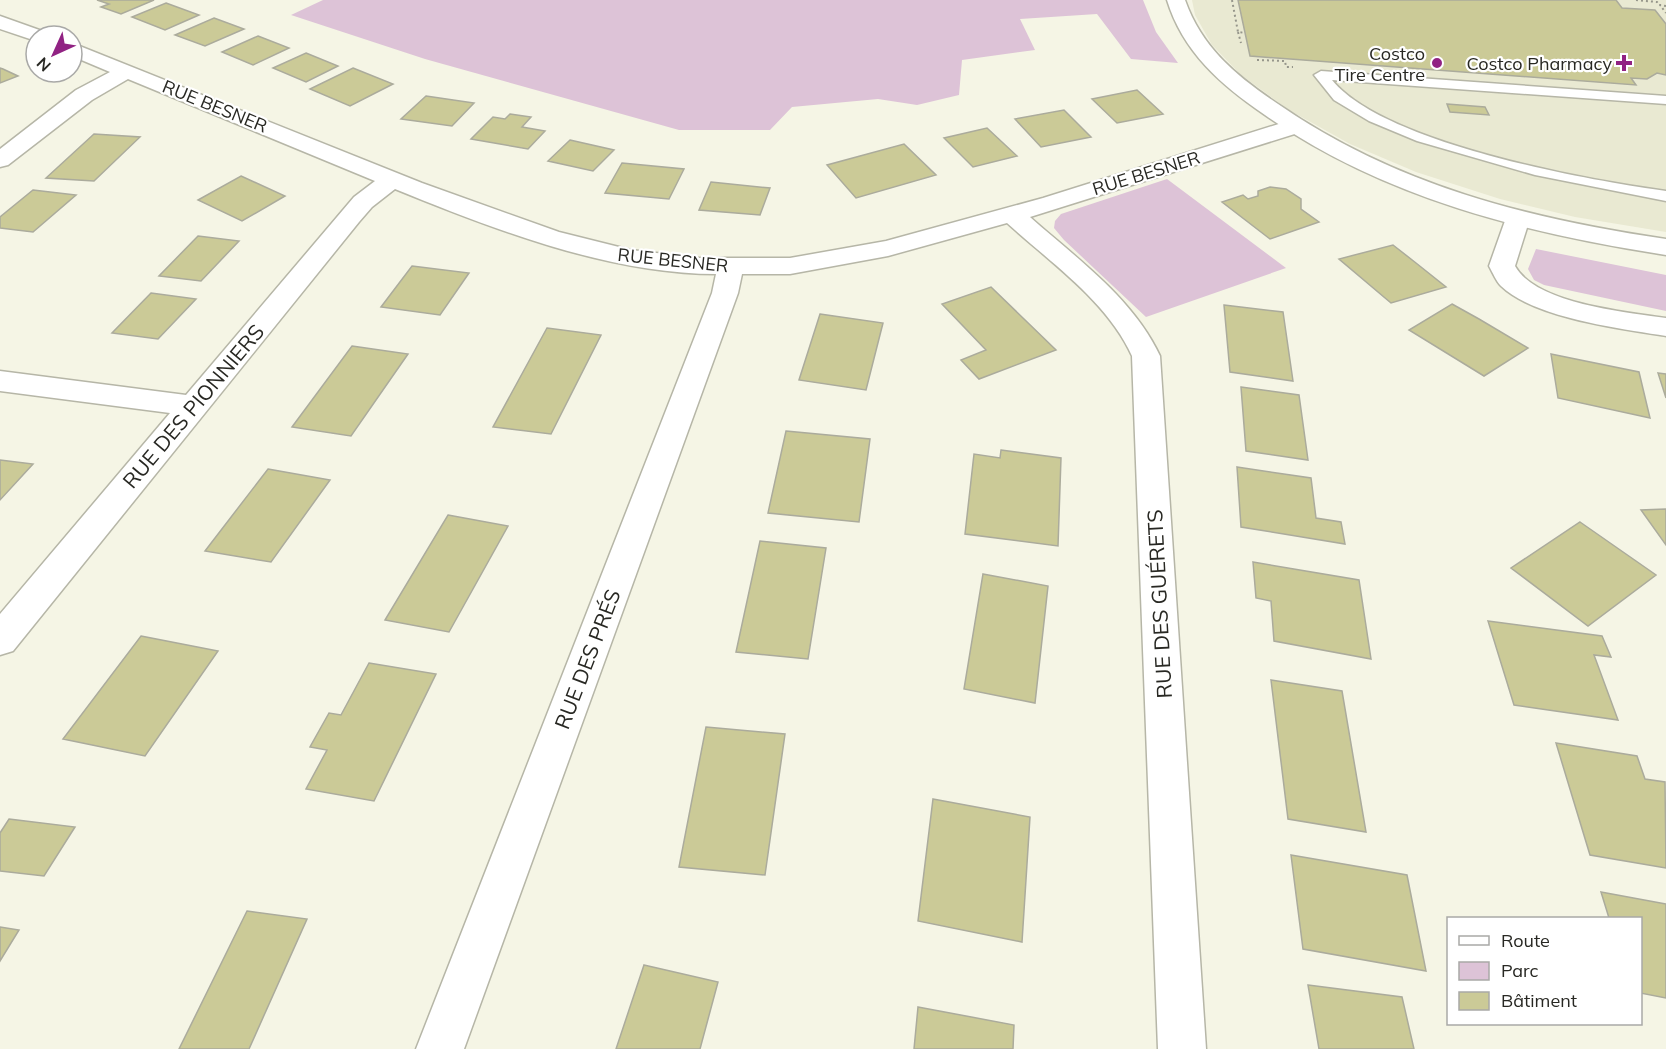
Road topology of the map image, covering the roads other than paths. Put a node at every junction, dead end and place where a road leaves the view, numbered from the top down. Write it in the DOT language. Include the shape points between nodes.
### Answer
graph roads {
  1 [pos="1176,0"];
  2 [pos="0,22"];
  3 [pos="24,31"];
  4 [pos="84,54"];
  5 [pos="128,71"];
  6 [pos="1490,74"];
  7 [pos="1496,88"];
  8 [pos="1666,100"];
  9 [pos="1293,127"];
  10 [pos="0,160"];
  11 [pos="392,179"];
  12 [pos="1666,195"];
  13 [pos="1012,214"];
  14 [pos="1518,218"];
  15 [pos="1666,247"];
  16 [pos="730,267"];
  17 [pos="1666,327"];
  18 [pos="0,381"];
  19 [pos="193,406"];
  20 [pos="0,640"];
  21 [pos="440,1049"];
  22 [pos="1182,1049"];
  1 -- 9 [label="street" via="1189,33 1213,64"];
  2 -- 3 [label="street"];
  4 -- 5 [label="street, RUE BESNER"];
  5 -- 10 [label="street" via="84,95"];
  5 -- 11 [label="street, RUE BESNER"];
  6 -- 7 [label="lane"];
  7 -- 8 [label="lane"];
  7 -- 12 [label="lane" via="1321,75 1328,89 1344,100 1395,127 1451,148 1575,182"];
  9 -- 13 [label="street, RUE BESNER"];
  9 -- 14 [label="street" via="1334,151 1404,182"];
  11 -- 16 [label="street, RUE BESNER" via="578,246 654,261"];
  11 -- 19 [label="street, RUE DES PIONNIERS" via="363,202"];
  13 -- 16 [label="street, RUE BESNER" via="844,258 790,266"];
  13 -- 22 [label="street, RUE DES GUÉRETS" via="1121,315 1141,340 1146,356"];
  14 -- 15 [label="street"];
  14 -- 17 [label="street" via="1502,266 1514,286 1567,306"];
  16 -- 21 [label="street, RUE DES PRÉS" via="721,304"];
  18 -- 19 [label="street"];
  19 -- 20 [label="street, RUE DES PIONNIERS"];
}
